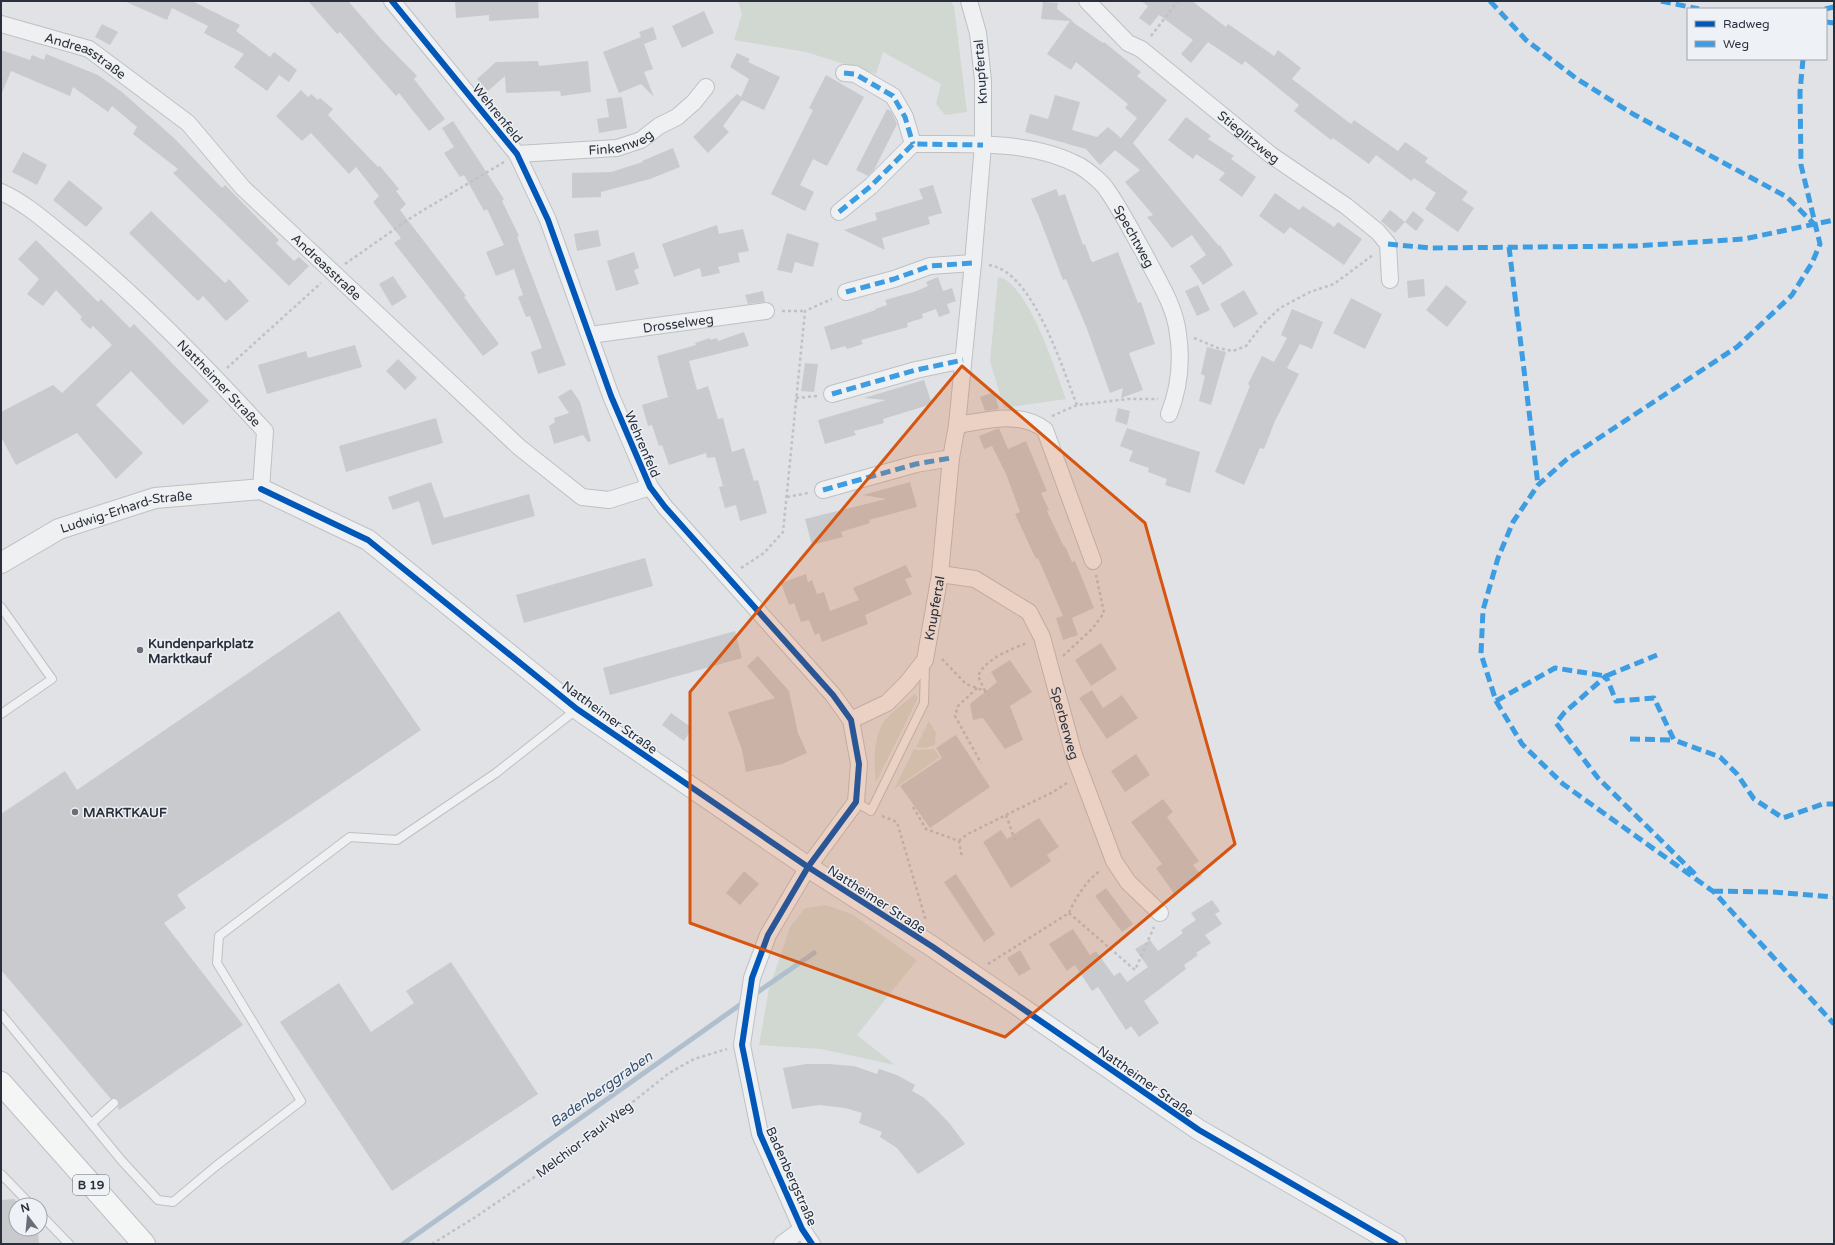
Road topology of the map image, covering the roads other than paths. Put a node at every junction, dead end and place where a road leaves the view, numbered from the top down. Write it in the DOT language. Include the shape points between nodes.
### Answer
graph roads {
  1 [pos="392,1"];
  2 [pos="969,1"];
  3 [pos="1087,1"];
  4 [pos="1,24"];
  5 [pos="844,73"];
  6 [pos="706,88"];
  7 [pos="913,144"];
  8 [pos="983,145"];
  9 [pos="517,154"];
  10 [pos="1,192"];
  11 [pos="839,212"];
  12 [pos="973,263"];
  13 [pos="1390,280"];
  14 [pos="846,292"];
  15 [pos="766,311"];
  16 [pos="590,335"];
  17 [pos="963,360"];
  18 [pos="832,394"];
  19 [pos="1169,414"];
  20 [pos="957,425"];
  21 [pos="951,458"];
  22 [pos="650,487"];
  23 [pos="260,489"];
  24 [pos="823,490"];
  25 [pos="1093,561"];
  26 [pos="1,563"];
  27 [pos="940,574"];
  28 [pos="1,607"];
  29 [pos="926,654"];
  30 [pos="577,709"];
  31 [pos="1,714"];
  32 [pos="850,720"];
  33 [pos="856,802"];
  34 [pos="808,867"];
  35 [pos="1160,913"];
  36 [pos="1,1014"];
  37 [pos="1,1083"];
  38 [pos="114,1103"];
  39 [pos="92,1124"];
  40 [pos="1,1174"];
  41 [pos="23,1197"];
  42 [pos="48,1222"];
  43 [pos="802,1229"];
  44 [pos="69,1244"];
  45 [pos="144,1244"];
  46 [pos="782,1244"];
  47 [pos="812,1244"];
  48 [pos="1396,1244"];
  1 -- 9 [label="street, Wehrenfeld"];
  2 -- 8 [label="street, Knupfertal" via="978,33 983,81"];
  3 -- 13 [label="street, Stieglitzweg" via="1128,42 1141,49 1271,155 1346,206 1378,232 1388,244"];
  4 -- 22 [label="street, Andreasstraße" via="89,49 188,123 243,188 519,447 582,497 609,500"];
  5 -- 7 [label="street" via="855,74 893,96 906,117"];
  6 -- 9 [label="street, Finkenweg" via="677,117 641,140 616,148"];
  7 -- 8 [label="street"];
  7 -- 11 [label="street" via="871,186"];
  8 -- 12 [label="street, Knupfertal"];
  8 -- 19 [label="street, Spechtweg" via="1031,149 1053,155 1081,167 1106,189 1171,304 1178,332 1180,365 1175,399"];
  9 -- 16 [label="street, Wehrenfeld" via="548,220"];
  10 -- 23 [label="street, Nattheimer Straße" via="18,199 99,264 216,378 265,431"];
  12 -- 14 [label="street" via="930,266"];
  12 -- 17 [label="street, Knupfertal"];
  15 -- 16 [label="street, Drosselweg"];
  16 -- 22 [label="street, Wehrenfeld" via="611,396"];
  17 -- 18 [label="street" via="916,370"];
  17 -- 20 [label="street, Knupfertal"];
  20 -- 21 [label="street, Knupfertal"];
  20 -- 25 [label="street" via="1004,418 1026,420 1036,423 1044,430"];
  21 -- 24 [label="street" via="916,464"];
  21 -- 27 [label="street, Knupfertal"];
  22 -- 32 [label="street, Wehrenfeld" via="833,695"];
  23 -- 26 [label="street, Ludwig-Erhard-Straße" via="155,498 59,528"];
  23 -- 30 [label="street, Nattheimer Straße" via="368,540"];
  27 -- 29 [label="street, Knupfertal"];
  27 -- 35 [label="street, Sperberweg" via="975,579 1029,612 1042,637 1074,755 1114,861 1128,882"];
  28 -- 31 [label="lane" via="52,679"];
  29 -- 32 [label="street, Knupfertal" via="907,684 887,703"];
  29 -- 33 [label="lane" via="924,703 871,811"];
  30 -- 34 [label="street, Nattheimer Straße"];
  30 -- 39 [label="lane" via="496,773 396,840 350,837 219,936 217,963 301,1101 172,1202 158,1200"];
  32 -- 33 [label="street, Wehrenfeld" via="859,764"];
  33 -- 34 [label="street"];
  34 -- 43 [label="street, Badenbergstraße" via="768,935 752,978 742,1045 760,1134"];
  34 -- 48 [label="street, Nattheimer Straße" via="933,947 1199,1130"];
  36 -- 39 [label="lane"];
  37 -- 45 [label="main road, B 19"];
  38 -- 39 [label="lane"];
  40 -- 41 [label="lane"];
  42 -- 44 [label="lane"];
  43 -- 46 [label="street, Badenbergstraße"];
  43 -- 47 [label="street, Badenbergstraße"];
}
